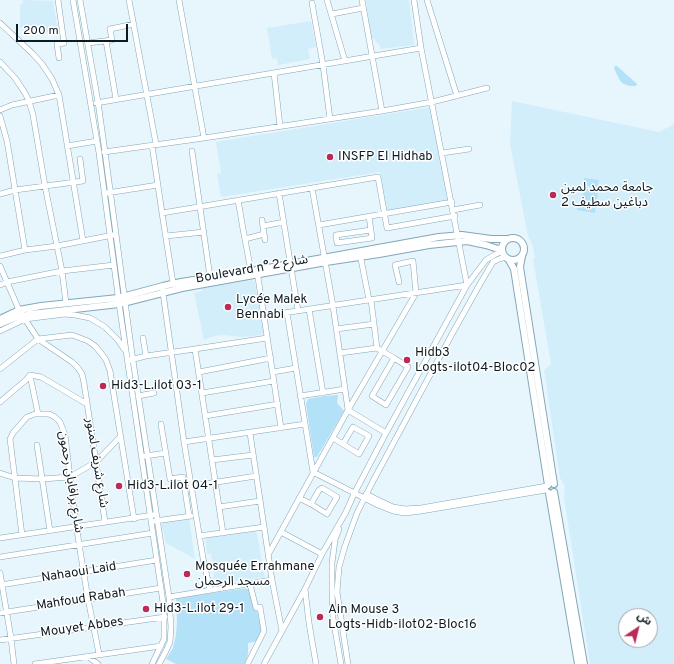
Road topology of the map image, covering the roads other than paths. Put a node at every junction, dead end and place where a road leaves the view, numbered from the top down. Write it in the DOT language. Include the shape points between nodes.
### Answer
graph roads {
  1 [pos="58,0"];
  2 [pos="73,0"];
  3 [pos="80,0"];
  4 [pos="129,0"];
  5 [pos="179,0"];
  6 [pos="328,0"];
  7 [pos="362,0"];
  8 [pos="414,0"];
  9 [pos="427,0"];
  10 [pos="312,3"];
  11 [pos="363,8"];
  12 [pos="332,14"];
  13 [pos="0,23"];
  14 [pos="134,24"];
  15 [pos="5,28"];
  16 [pos="0,33"];
  17 [pos="106,41"];
  18 [pos="88,44"];
  19 [pos="422,48"];
  20 [pos="89,51"];
  21 [pos="82,52"];
  22 [pos="372,56"];
  23 [pos="59,58"];
  24 [pos="345,61"];
  25 [pos="0,62"];
  26 [pos="323,64"];
  27 [pos="274,73"];
  28 [pos="195,86"];
  29 [pos="487,88"];
  30 [pos="147,94"];
  31 [pos="59,95"];
  32 [pos="458,96"];
  33 [pos="116,99"];
  34 [pos="29,101"];
  35 [pos="98,102"];
  36 [pos="432,102"];
  37 [pos="91,104"];
  38 [pos="0,110"];
  39 [pos="382,111"];
  40 [pos="0,116"];
  41 [pos="330,119"];
  42 [pos="280,126"];
  43 [pos="204,138"];
  44 [pos="97,141"];
  45 [pos="154,144"];
  46 [pos="67,146"];
  47 [pos="469,149"];
  48 [pos="192,151"];
  49 [pos="106,152"];
  50 [pos="99,153"];
  51 [pos="442,153"];
  52 [pos="80,159"];
  53 [pos="73,183"];
  54 [pos="45,186"];
  55 [pos="158,186"];
  56 [pos="312,188"];
  57 [pos="15,190"];
  58 [pos="110,192"];
  59 [pos="104,193"];
  60 [pos="279,193"];
  61 [pos="0,194"];
  62 [pos="238,200"];
  63 [pos="452,202"];
  64 [pos="480,205"];
  65 [pos="200,206"];
  66 [pos="453,210"];
  67 [pos="162,213"];
  68 [pos="384,213"];
  69 [pos="369,216"];
  70 [pos="455,216"];
  71 [pos="284,222"];
  72 [pos="319,225"];
  73 [pos="371,230"];
  74 [pos="204,232"];
  75 [pos="116,234"];
  76 [pos="110,236"];
  77 [pos="166,236"];
  78 [pos="459,238"];
  79 [pos="245,239"];
  80 [pos="506,239"];
  81 [pos="83,240"];
  82 [pos="57,246"];
  83 [pos="25,250"];
  84 [pos="502,250"];
  85 [pos="360,254"];
  86 [pos="0,256"];
  87 [pos="522,256"];
  88 [pos="507,258"];
  89 [pos="325,260"];
  90 [pos="114,265"];
  91 [pos="0,266"];
  92 [pos="291,266"];
  93 [pos="62,271"];
  94 [pos="255,272"];
  95 [pos="210,277"];
  96 [pos="7,282"];
  97 [pos="399,282"];
  98 [pos="173,284"];
  99 [pos="0,285"];
  100 [pos="468,285"];
  101 [pos="163,286"];
  102 [pos="163,293"];
  103 [pos="416,293"];
  104 [pos="370,300"];
  105 [pos="121,302"];
  106 [pos="66,303"];
  107 [pos="333,306"];
  108 [pos="309,309"];
  109 [pos="298,311"];
  110 [pos="287,313"];
  111 [pos="22,315"];
  112 [pos="264,316"];
  113 [pos="0,319"];
  114 [pos="0,324"];
  115 [pos="374,324"];
  116 [pos="336,329"];
  117 [pos="0,331"];
  118 [pos="143,338"];
  119 [pos="267,338"];
  120 [pos="38,339"];
  121 [pos="377,348"];
  122 [pos="195,350"];
  123 [pos="382,351"];
  124 [pos="171,353"];
  125 [pos="340,353"];
  126 [pos="146,356"];
  127 [pos="129,358"];
  128 [pos="270,358"];
  129 [pos="394,358"];
  130 [pos="0,368"];
  131 [pos="296,368"];
  132 [pos="199,372"];
  133 [pos="273,372"];
  134 [pos="30,375"];
  135 [pos="274,381"];
  136 [pos="346,389"];
  137 [pos="154,393"];
  138 [pos="202,393"];
  139 [pos="323,393"];
  140 [pos="138,396"];
  141 [pos="300,396"];
  142 [pos="0,402"];
  143 [pos="87,404"];
  144 [pos="278,404"];
  145 [pos="348,410"];
  146 [pos="38,414"];
  147 [pos="205,416"];
  148 [pos="161,424"];
  149 [pos="305,424"];
  150 [pos="282,428"];
  151 [pos="250,432"];
  152 [pos="386,433"];
  153 [pos="120,437"];
  154 [pos="333,438"];
  155 [pos="209,439"];
  156 [pos="184,442"];
  157 [pos="343,444"];
  158 [pos="37,445"];
  159 [pos="166,453"];
  160 [pos="253,455"];
  161 [pos="141,456"];
  162 [pos="148,456"];
  163 [pos="212,460"];
  164 [pos="96,462"];
  165 [pos="0,472"];
  166 [pos="313,472"];
  167 [pos="256,476"];
  168 [pos="70,477"];
  169 [pos="15,478"];
  170 [pos="42,480"];
  171 [pos="215,482"];
  172 [pos="191,486"];
  173 [pos="550,488"];
  174 [pos="354,494"];
  175 [pos="365,496"];
  176 [pos="299,498"];
  177 [pos="260,501"];
  178 [pos="311,504"];
  179 [pos="219,507"];
  180 [pos="196,515"];
  181 [pos="189,516"];
  182 [pos="153,517"];
  183 [pos="343,517"];
  184 [pos="134,519"];
  185 [pos="158,521"];
  186 [pos="105,522"];
  187 [pos="77,527"];
  188 [pos="264,527"];
  189 [pos="50,531"];
  190 [pos="153,532"];
  191 [pos="281,532"];
  192 [pos="223,533"];
  193 [pos="22,535"];
  194 [pos="199,536"];
  195 [pos="0,538"];
  196 [pos="79,544"];
  197 [pos="322,554"];
  198 [pos="268,555"];
  199 [pos="0,557"];
  200 [pos="157,560"];
  201 [pos="84,572"];
  202 [pos="0,573"];
  203 [pos="272,580"];
  204 [pos="250,584"];
  205 [pos="1,585"];
  206 [pos="161,588"];
  207 [pos="305,589"];
  208 [pos="210,590"];
  209 [pos="170,597"];
  210 [pos="88,599"];
  211 [pos="7,612"];
  212 [pos="0,613"];
  213 [pos="164,617"];
  214 [pos="94,626"];
  215 [pos="282,631"];
  216 [pos="11,638"];
  217 [pos="0,640"];
  218 [pos="161,646"];
  219 [pos="99,654"];
  220 [pos="87,656"];
  221 [pos="92,663"];
  222 [pos="156,663"];
  223 [pos="248,663"];
  224 [pos="14,664"];
  225 [pos="35,664"];
  226 [pos="98,664"];
  227 [pos="264,664"];
  228 [pos="316,664"];
  229 [pos="340,664"];
  230 [pos="348,664"];
  231 [pos="578,664"];
  232 [pos="584,664"];
  1 -- 23 [label="street" via="64,43 57,44"];
  2 -- 21 [label="street"];
  3 -- 18 [label="street"];
  4 -- 14 [label="street"];
  5 -- 28 [label="street"];
  6 -- 12 [label="street"];
  7 -- 11 [label="street"];
  8 -- 19 [label="street"];
  9 -- 32 [label="street"];
  10 -- 26 [label="street"];
  11 -- 12 [label="street"];
  11 -- 22 [label="street"];
  12 -- 24 [label="street"];
  13 -- 15 [label="street"];
  14 -- 17 [label="street" via="110,28 112,40"];
  14 -- 30 [label="street"];
  15 -- 16 [label="street"];
  15 -- 31 [label="street" via="42,64"];
  17 -- 18 [label="street"];
  17 -- 33 [label="street"];
  18 -- 20 [label="street"];
  19 -- 22 [label="street"];
  19 -- 36 [label="street"];
  20 -- 21 [label="street"];
  20 -- 35 [label="street"];
  21 -- 37 [label="street"];
  22 -- 24 [label="street"];
  22 -- 39 [label="street"];
  24 -- 26 [label="street"];
  25 -- 34 [label="street" via="15,78"];
  26 -- 27 [label="street"];
  26 -- 41 [label="street"];
  27 -- 28 [label="street"];
  27 -- 42 [label="street"];
  28 -- 30 [label="street"];
  28 -- 43 [label="street"];
  29 -- 32 [label="street"];
  30 -- 33 [label="street"];
  30 -- 45 [label="street"];
  31 -- 34 [label="street"];
  31 -- 46 [label="street"];
  32 -- 36 [label="street"];
  33 -- 35 [label="street"];
  34 -- 38 [label="street"];
  34 -- 54 [label="street" via="34,115"];
  35 -- 37 [label="street"];
  35 -- 49 [label="street"];
  36 -- 39 [label="street"];
  36 -- 51 [label="street"];
  37 -- 44 [label="street"];
  39 -- 41 [label="street"];
  40 -- 57 [label="street"];
  41 -- 42 [label="street"];
  42 -- 43 [label="street"];
  43 -- 45 [label="street"];
  44 -- 46 [label="street"];
  44 -- 50 [label="street"];
  45 -- 49 [label="street"];
  45 -- 55 [label="street"];
  46 -- 53 [label="street"];
  47 -- 51 [label="street"];
  48 -- 65 [label="street"];
  49 -- 50 [label="street"];
  49 -- 58 [label="street"];
  50 -- 59 [label="street"];
  51 -- 63 [label="street"];
  52 -- 53 [label="street" via="83,181"];
  53 -- 54 [label="street"];
  53 -- 81 [label="street"];
  54 -- 57 [label="street"];
  54 -- 82 [label="street"];
  55 -- 58 [label="street"];
  55 -- 67 [label="street"];
  56 -- 60 [label="street"];
  56 -- 68 [label="street" via="378,177"];
  56 -- 72 [label="street"];
  57 -- 61 [label="street"];
  57 -- 83 [label="street"];
  58 -- 59 [label="street"];
  58 -- 75 [label="street"];
  59 -- 76 [label="street"];
  60 -- 62 [label="street"];
  60 -- 71 [label="street"];
  62 -- 65 [label="street"];
  62 -- 79 [label="street"];
  63 -- 66 [label="street"];
  63 -- 68 [label="street"];
  64 -- 66 [label="street"];
  65 -- 67 [label="street"];
  65 -- 74 [label="street"];
  66 -- 70 [label="street"];
  67 -- 77 [label="street"];
  68 -- 69 [label="street"];
  68 -- 70 [label="street" via="387,228"];
  69 -- 72 [label="street"];
  69 -- 73 [label="street"];
  70 -- 78 [label="street"];
  71 -- 79 [label="street" via="262,223 265,237"];
  71 -- 92 [label="street"];
  72 -- 89 [label="street"];
  73 -- 73 [label="street" via="372,238 337,243 336,235"];
  74 -- 77 [label="street"];
  74 -- 95 [label="street"];
  75 -- 76 [label="street"];
  75 -- 105 [label="street"];
  76 -- 81 [label="street"];
  76 -- 90 [label="street"];
  77 -- 98 [label="street"];
  78 -- 80 [label="main road, Boulevard n° شارع 2" via="472,235"];
  78 -- 84 [label="main road, Boulevard n° شارع 2"];
  78 -- 85 [label="main road, Boulevard n° شارع 2" via="439,237"];
  78 -- 100 [label="street"];
  79 -- 94 [label="street"];
  80 -- 84 [label="main road"];
  80 -- 87 [label="main road" via="514,237 521,240 524,247"];
  81 -- 82 [label="street"];
  82 -- 83 [label="street"];
  82 -- 93 [label="street"];
  83 -- 86 [label="street"];
  84 -- 88 [label="main road"];
  84 -- 100 [label="street" via="486,260"];
  85 -- 89 [label="main road, Boulevard n° شارع 2"];
  85 -- 104 [label="street"];
  87 -- 88 [label="main road" via="516,260"];
  87 -- 173 [label="main road" via="520,267"];
  88 -- 173 [label="main road" via="514,269"];
  88 -- 175 [label="street" via="493,262"];
  89 -- 92 [label="main road, Boulevard n° شارع 2"];
  89 -- 107 [label="street"];
  90 -- 93 [label="street"];
  90 -- 105 [label="street"];
  91 -- 96 [label="street"];
  92 -- 94 [label="main road, Boulevard n° شارع 2"];
  92 -- 109 [label="street"];
  93 -- 96 [label="street"];
  93 -- 106 [label="street"];
  94 -- 95 [label="main road, Boulevard n° شارع 2"];
  94 -- 102 [label="main road, Boulevard n° شارع 2"];
  94 -- 112 [label="street"];
  95 -- 98 [label="main road, Boulevard n° شارع 2"];
  96 -- 99 [label="street"];
  96 -- 111 [label="street"];
  97 -- 103 [label="street" via="395,265 413,261"];
  98 -- 101 [label="main road, Boulevard n° شارع 2"];
  100 -- 103 [label="street"];
  100 -- 152 [label="street"];
  101 -- 102 [label="street"];
  101 -- 105 [label="main road, Boulevard n° شارع 2"];
  102 -- 105 [label="main road, Boulevard n° شارع 2"];
  102 -- 124 [label="street"];
  103 -- 104 [label="street"];
  103 -- 123 [label="street"];
  104 -- 107 [label="street"];
  104 -- 115 [label="street"];
  105 -- 106 [label="main road, Boulevard n° شارع 2"];
  105 -- 111 [label="main road, Boulevard n° شارع 2"];
  105 -- 127 [label="street"];
  105 -- 127 [label="street"];
  106 -- 111 [label="main road, Boulevard n° شارع 2" via="41,306"];
  107 -- 108 [label="street"];
  107 -- 116 [label="street"];
  108 -- 109 [label="street"];
  108 -- 139 [label="street"];
  109 -- 110 [label="street"];
  110 -- 112 [label="street"];
  110 -- 131 [label="street"];
  111 -- 113 [label="main road, Boulevard n° شارع 2"];
  111 -- 114 [label="main road, Boulevard n° شارع 2"];
  111 -- 117 [label="street"];
  111 -- 120 [label="street"];
  111 -- 127 [label="street" via="65,314 90,318 113,334"];
  112 -- 119 [label="street"];
  115 -- 116 [label="street"];
  115 -- 121 [label="street"];
  116 -- 125 [label="street"];
  118 -- 126 [label="street"];
  119 -- 122 [label="street"];
  119 -- 128 [label="street"];
  120 -- 130 [label="street"];
  120 -- 143 [label="street, شارع شريف لمنور" via="78,368 82,374"];
  120 -- 153 [label="street" via="72,335 88,341 101,353 110,371"];
  121 -- 123 [label="street"];
  121 -- 125 [label="street"];
  122 -- 124 [label="street"];
  122 -- 132 [label="street"];
  123 -- 129 [label="street"];
  123 -- 145 [label="street"];
  124 -- 126 [label="street"];
  124 -- 156 [label="street"];
  125 -- 136 [label="street"];
  126 -- 127 [label="street"];
  127 -- 140 [label="street"];
  127 -- 161 [label="street"];
  128 -- 132 [label="street"];
  128 -- 133 [label="street"];
  129 -- 129 [label="street" via="408,367 386,405 372,396"];
  131 -- 133 [label="street"];
  131 -- 141 [label="street"];
  132 -- 138 [label="street"];
  133 -- 135 [label="street"];
  134 -- 142 [label="street"];
  134 -- 143 [label="street, شارع شريف لمنور" via="41,377"];
  134 -- 146 [label="street"];
  135 -- 138 [label="street"];
  135 -- 144 [label="street"];
  136 -- 139 [label="street"];
  136 -- 145 [label="street"];
  137 -- 140 [label="street"];
  138 -- 147 [label="street"];
  139 -- 141 [label="street"];
  140 -- 162 [label="street"];
  141 -- 149 [label="street"];
  143 -- 164 [label="street, شارع شريف لمنور"];
  144 -- 147 [label="street"];
  144 -- 150 [label="street"];
  145 -- 152 [label="street"];
  145 -- 154 [label="street"];
  146 -- 168 [label="street, شارع برافابان رحمون" via="49,414 60,422 65,435"];
  146 -- 169 [label="street" via="27,417 10,439"];
  147 -- 155 [label="street"];
  148 -- 159 [label="street"];
  149 -- 150 [label="street"];
  149 -- 166 [label="street"];
  150 -- 151 [label="street"];
  151 -- 155 [label="street"];
  151 -- 160 [label="street"];
  152 -- 174 [label="street"];
  153 -- 164 [label="street"];
  153 -- 184 [label="street"];
  154 -- 157 [label="street"];
  154 -- 166 [label="street"];
  155 -- 156 [label="street"];
  155 -- 163 [label="street"];
  156 -- 172 [label="street"];
  157 -- 157 [label="street" via="359,454 369,436 353,427"];
  158 -- 170 [label="street"];
  159 -- 162 [label="street"];
  159 -- 181 [label="street" via="170,479 183,477"];
  160 -- 163 [label="street"];
  160 -- 167 [label="street"];
  161 -- 162 [label="street"];
  161 -- 182 [label="street"];
  162 -- 182 [label="street"];
  163 -- 171 [label="street"];
  164 -- 168 [label="street"];
  164 -- 186 [label="street, شارع شريف لمنور"];
  165 -- 169 [label="street"];
  166 -- 174 [label="street"];
  166 -- 176 [label="street"];
  167 -- 171 [label="street"];
  167 -- 177 [label="street"];
  168 -- 170 [label="street"];
  168 -- 187 [label="street, شارع برافابان رحمون"];
  169 -- 170 [label="street"];
  169 -- 193 [label="street"];
  170 -- 189 [label="street"];
  171 -- 172 [label="street"];
  171 -- 179 [label="street"];
  172 -- 180 [label="street"];
  173 -- 175 [label="street" via="405,509"];
  173 -- 231 [label="main road"];
  173 -- 232 [label="main road"];
  174 -- 175 [label="street"];
  174 -- 183 [label="street"];
  175 -- 230 [label="street" via="344,546 339,567 337,592"];
  176 -- 178 [label="street"];
  176 -- 191 [label="street"];
  177 -- 179 [label="street"];
  177 -- 188 [label="street"];
  178 -- 178 [label="street" via="327,514 337,497 322,488"];
  179 -- 192 [label="street"];
  180 -- 181 [label="street"];
  180 -- 194 [label="street"];
  181 -- 185 [label="street"];
  182 -- 184 [label="street"];
  182 -- 185 [label="street"];
  182 -- 190 [label="street"];
  183 -- 197 [label="street"];
  183 -- 229 [label="street" via="335,540 332,563 333,618"];
  184 -- 186 [label="street"];
  185 -- 209 [label="street"];
  186 -- 187 [label="street"];
  187 -- 189 [label="street"];
  187 -- 196 [label="street, شارع برافابان رحمون"];
  188 -- 192 [label="street"];
  188 -- 198 [label="street"];
  189 -- 193 [label="street"];
  190 -- 196 [label="street"];
  190 -- 200 [label="street"];
  191 -- 197 [label="street"];
  191 -- 198 [label="street"];
  192 -- 194 [label="street"];
  193 -- 195 [label="street"];
  194 -- 208 [label="street"];
  196 -- 199 [label="street"];
  196 -- 201 [label="street, شارع برافابان رحمون"];
  197 -- 207 [label="street"];
  198 -- 203 [label="street"];
  200 -- 201 [label="street, Nahaoui Laid"];
  200 -- 206 [label="street"];
  201 -- 205 [label="street, Nahaoui Laid"];
  201 -- 210 [label="street, شارع برافابان رحمون"];
  202 -- 205 [label="street"];
  203 -- 204 [label="street"];
  203 -- 215 [label="street"];
  204 -- 208 [label="street"];
  204 -- 223 [label="street" via="256,608 260,607 264,631"];
  205 -- 211 [label="street"];
  206 -- 210 [label="street, Mahfoud Rabah"];
  206 -- 213 [label="street"];
  207 -- 215 [label="street"];
  207 -- 228 [label="street"];
  208 -- 209 [label="street"];
  209 -- 222 [label="street" via="170,642"];
  210 -- 211 [label="street, Mahfoud Rabah"];
  210 -- 214 [label="street, شارع برافابان رحمون"];
  211 -- 212 [label="street, Mahfoud Rabah"];
  211 -- 216 [label="street"];
  213 -- 214 [label="street, Mouyet Abbes"];
  213 -- 218 [label="street" via="164,639"];
  214 -- 216 [label="street, Mouyet Abbes"];
  214 -- 219 [label="street, شارع برافابان رحمون"];
  215 -- 227 [label="street"];
  216 -- 217 [label="street, Mouyet Abbes"];
  216 -- 224 [label="street"];
  218 -- 219 [label="street"];
  218 -- 222 [label="street"];
  219 -- 220 [label="street"];
  219 -- 221 [label="street"];
  220 -- 221 [label="street"];
  220 -- 225 [label="street"];
  221 -- 226 [label="street"];
}
